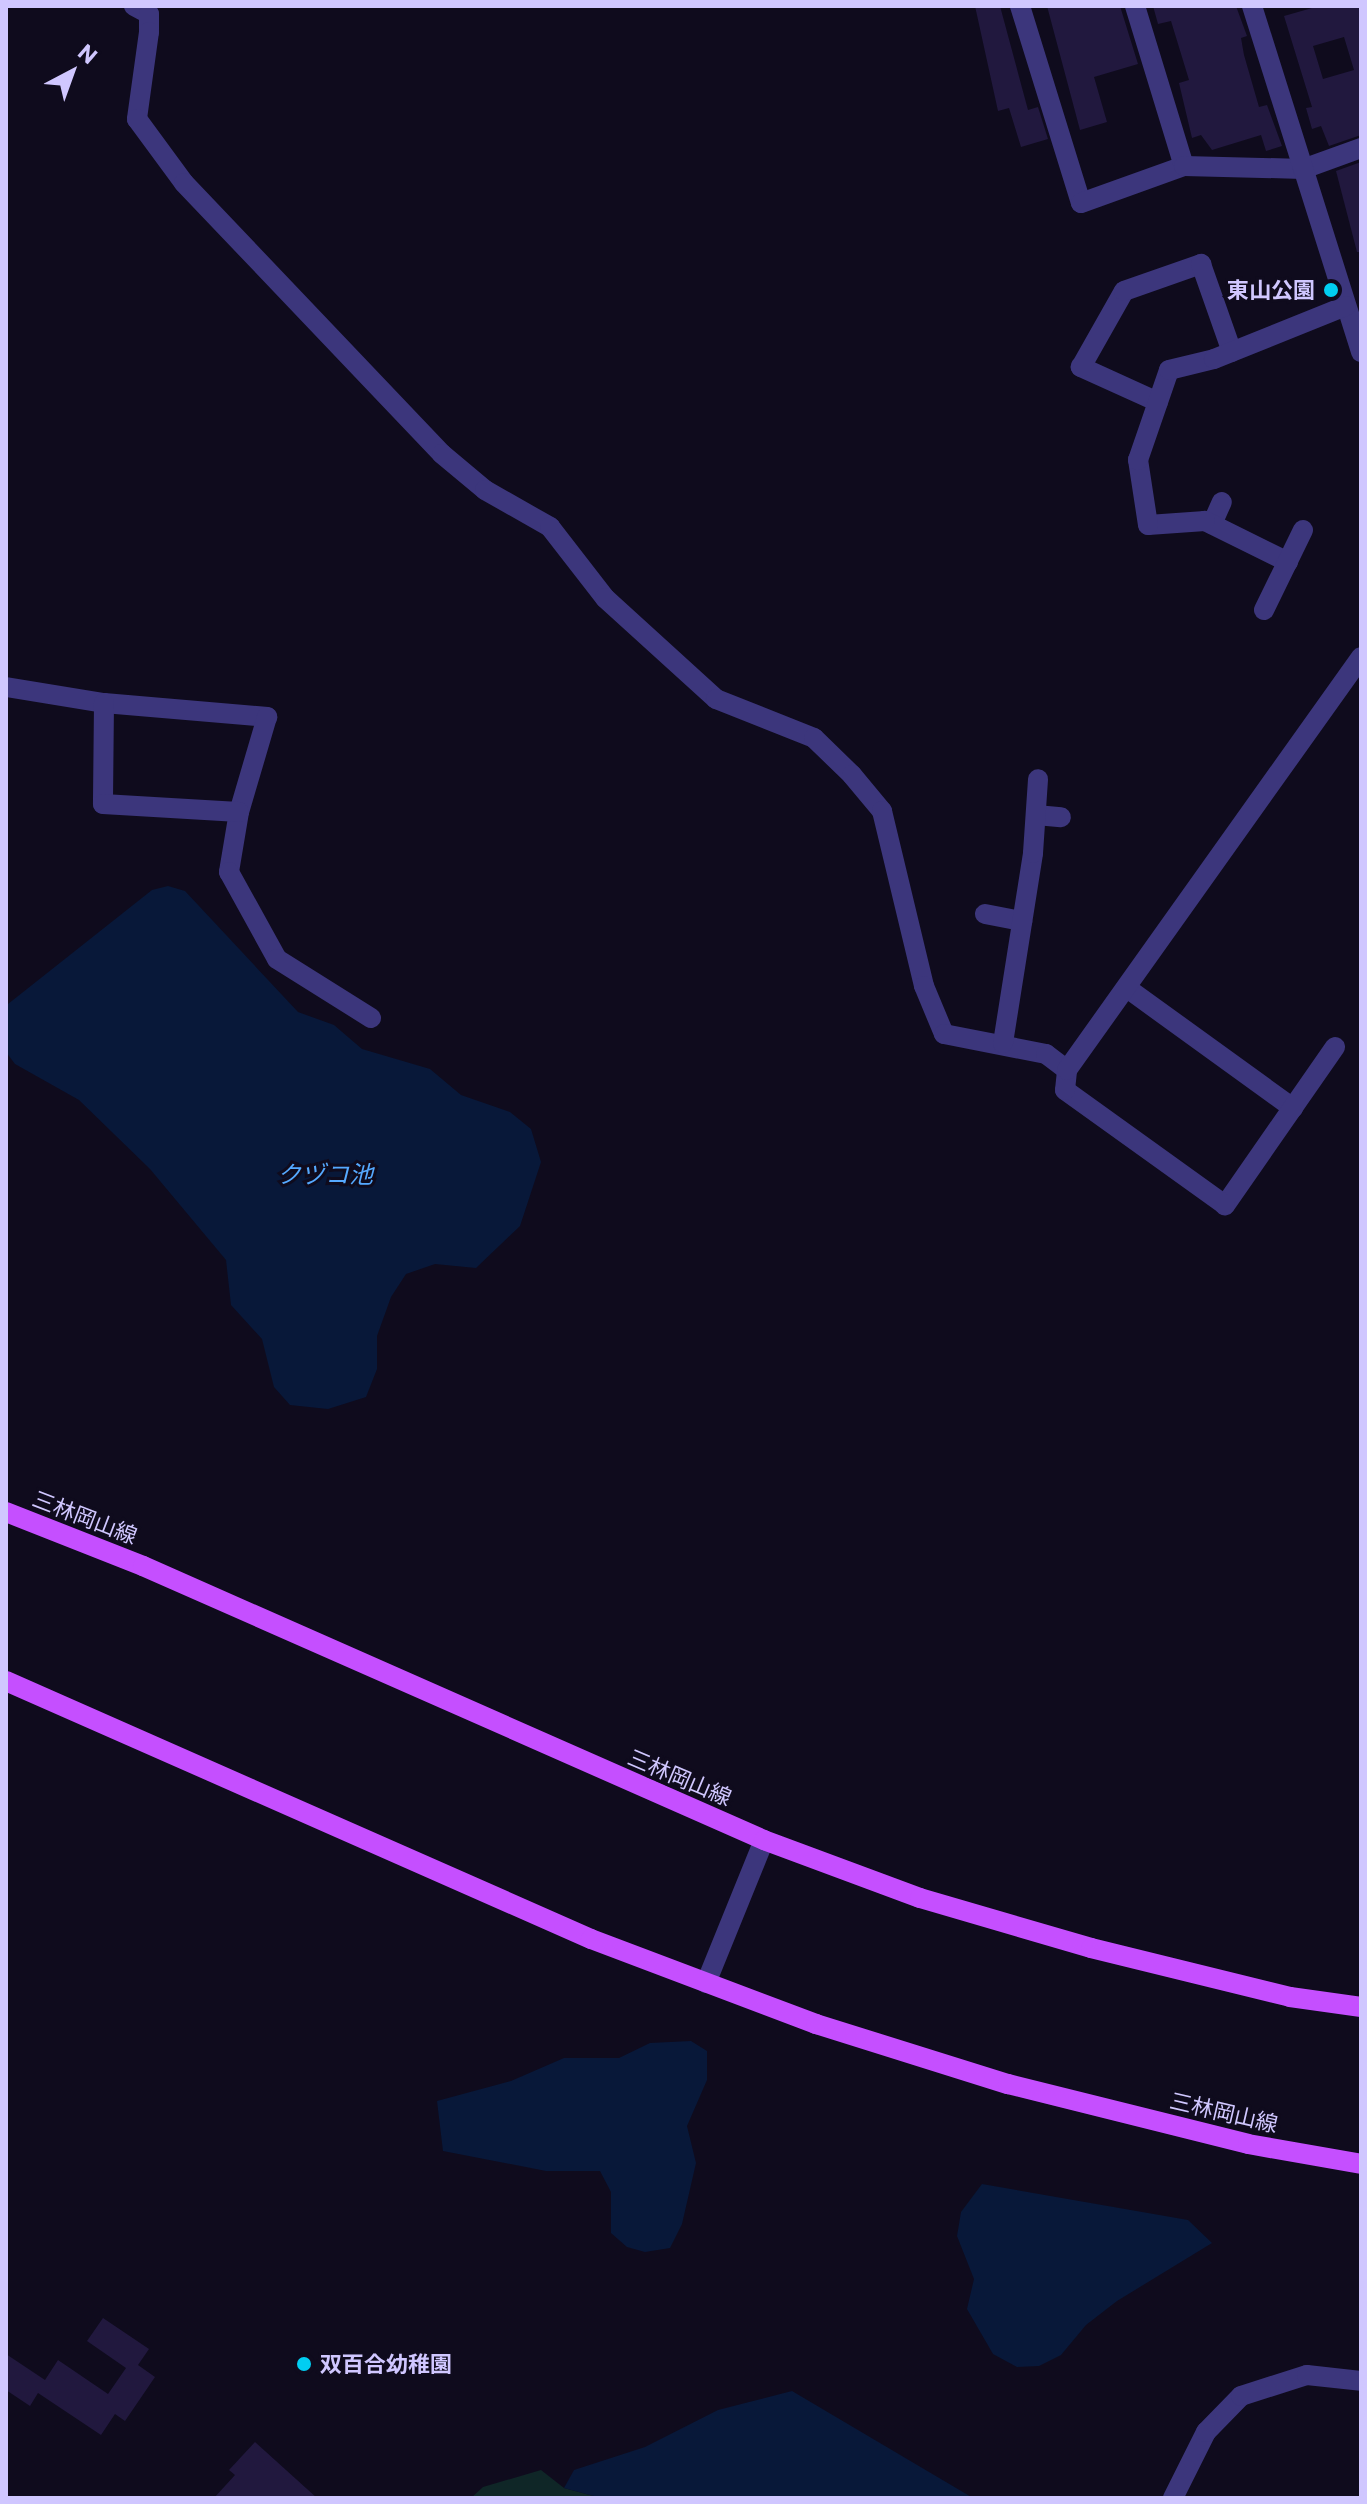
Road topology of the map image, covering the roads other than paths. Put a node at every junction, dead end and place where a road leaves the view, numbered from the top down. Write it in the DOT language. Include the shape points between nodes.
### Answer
graph roads {
  1 [pos="134,6"];
  2 [pos="1020,6"];
  3 [pos="1135,6"];
  4 [pos="1252,6"];
  5 [pos="1361,148"];
  6 [pos="1184,166"];
  7 [pos="1303,169"];
  8 [pos="1346,306"];
  9 [pos="1232,352"];
  10 [pos="1361,352"];
  11 [pos="1158,402"];
  12 [pos="1222,502"];
  13 [pos="1212,524"];
  14 [pos="1303,530"];
  15 [pos="1288,562"];
  16 [pos="1264,610"];
  17 [pos="1361,657"];
  18 [pos="6,687"];
  19 [pos="104,703"];
  20 [pos="1038,779"];
  21 [pos="239,812"];
  22 [pos="1036,815"];
  23 [pos="1061,817"];
  24 [pos="985,914"];
  25 [pos="1022,921"];
  26 [pos="1127,988"];
  27 [pos="371,1018"];
  28 [pos="1003,1043"];
  29 [pos="1335,1047"];
  30 [pos="1067,1070"];
  31 [pos="1293,1108"];
  32 [pos="6,1512"];
  33 [pos="6,1681"];
  34 [pos="764,1840"];
  35 [pos="706,1983"];
  36 [pos="1361,2007"];
  37 [pos="1361,2164"];
  38 [pos="1361,2381"];
  39 [pos="1173,2498"];
  1 -- 28 [label="street" via="149,14 137,119 184,183 442,454 485,490 550,527 605,598 716,699 814,738 852,775 882,811 924,986 944,1034"];
  2 -- 6 [label="street" via="1081,203"];
  3 -- 6 [label="street"];
  4 -- 7 [label="street"];
  5 -- 7 [label="street"];
  6 -- 7 [label="street"];
  7 -- 8 [label="street"];
  8 -- 9 [label="street"];
  8 -- 10 [label="street"];
  9 -- 11 [label="street" via="1169,370"];
  9 -- 11 [label="street" via="1201,264 1124,291 1081,367"];
  11 -- 13 [label="street" via="1138,460 1148,525"];
  12 -- 13 [label="street"];
  13 -- 15 [label="street"];
  14 -- 15 [label="street"];
  15 -- 16 [label="street"];
  17 -- 26 [label="street"];
  18 -- 19 [label="street"];
  19 -- 21 [label="street" via="103,804"];
  19 -- 21 [label="street" via="267,717"];
  20 -- 22 [label="street"];
  21 -- 27 [label="street" via="229,872 277,959"];
  22 -- 23 [label="street"];
  22 -- 25 [label="street"];
  24 -- 25 [label="street"];
  25 -- 28 [label="street"];
  26 -- 30 [label="street"];
  26 -- 31 [label="street"];
  28 -- 30 [label="street" via="1046,1054"];
  29 -- 31 [label="street"];
  30 -- 31 [label="street" via="1065,1090 1225,1205"];
  32 -- 34 [label="main road, 三林岡山線" via="143,1566"];
  33 -- 35 [label="main road, 三林岡山線" via="591,1939"];
  34 -- 35 [label="street"];
  34 -- 36 [label="main road, 三林岡山線" via="920,1898 1091,1948 1290,1997"];
  35 -- 37 [label="main road, 三林岡山線" via="1008,2084 1248,2144"];
  38 -- 39 [label="street" via="1307,2375 1241,2396 1206,2432"];
}
